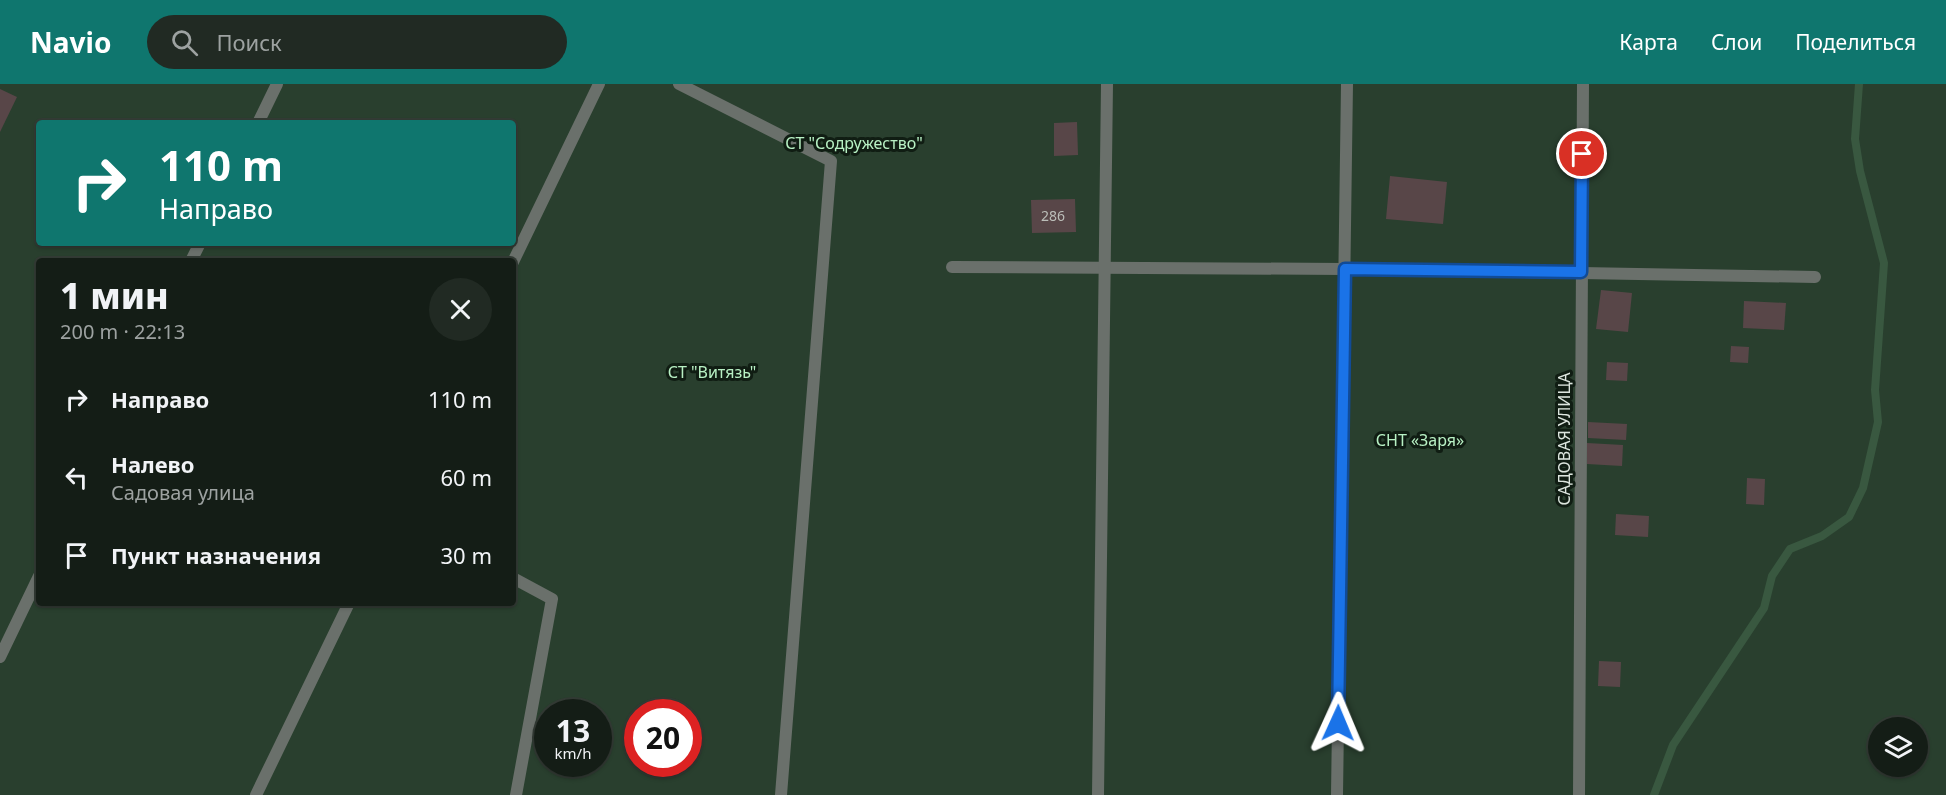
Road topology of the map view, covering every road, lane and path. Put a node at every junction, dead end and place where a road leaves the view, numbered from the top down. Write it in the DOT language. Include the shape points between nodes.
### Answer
graph roads {
  1 [pos="277,84"];
  2 [pos="598,84"];
  3 [pos="679,84"];
  4 [pos="1107,84"];
  5 [pos="1347,84"];
  6 [pos="1583,84"];
  7 [pos="259,120"];
  8 [pos="515,258"];
  9 [pos="952,267"];
  10 [pos="1104,269"];
  11 [pos="1345,269"];
  12 [pos="1581,272"];
  13 [pos="1815,277"];
  14 [pos="516,580"];
  15 [pos="36,582"];
  16 [pos="348,606"];
  17 [pos="0,657"];
  18 [pos="256,795"];
  19 [pos="516,795"];
  20 [pos="781,795"];
  21 [pos="1098,795"];
  22 [pos="1337,795"];
  23 [pos="1579,795"];
  1 -- 7 [label="street"];
  2 -- 8 [label="street"];
  3 -- 20 [label="street" via="831,161"];
  4 -- 10 [label="street"];
  5 -- 11 [label="street"];
  6 -- 12 [label="street, САДОВАЯ УЛИЦА"];
  9 -- 10 [label="street"];
  10 -- 11 [label="street"];
  10 -- 21 [label="street"];
  11 -- 12 [label="street"];
  11 -- 22 [label="street"];
  12 -- 13 [label="street"];
  12 -- 23 [label="street, САДОВАЯ УЛИЦА"];
  14 -- 19 [label="street" via="552,599"];
  15 -- 17 [label="street"];
  16 -- 18 [label="street"];
}
